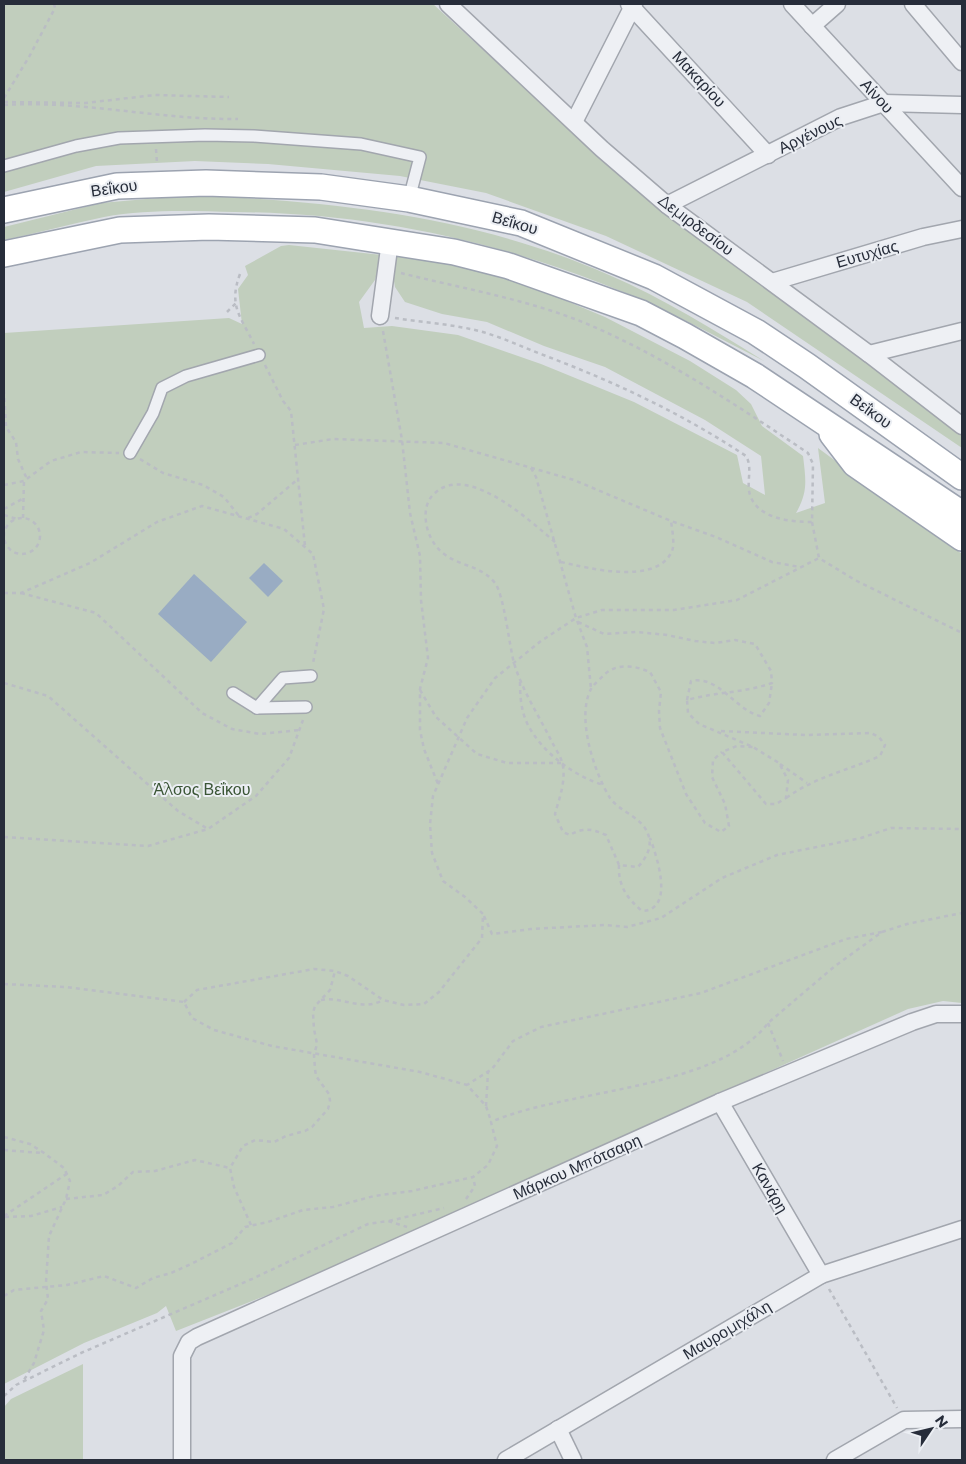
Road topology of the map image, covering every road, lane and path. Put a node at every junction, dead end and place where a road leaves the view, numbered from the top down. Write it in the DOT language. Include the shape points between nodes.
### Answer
graph roads {
  1 [pos="54,4"];
  2 [pos="448,4"];
  3 [pos="792,4"];
  4 [pos="837,4"];
  5 [pos="913,4"];
  6 [pos="632,5"];
  7 [pos="812,26"];
  8 [pos="962,62"];
  9 [pos="229,97"];
  10 [pos="4,98"];
  11 [pos="884,103"];
  12 [pos="4,104"];
  13 [pos="962,105"];
  14 [pos="238,119"];
  15 [pos="574,122"];
  16 [pos="768,155"];
  17 [pos="4,166"];
  18 [pos="962,188"];
  19 [pos="409,199"];
  20 [pos="667,205"];
  21 [pos="4,210"];
  22 [pos="962,229"];
  23 [pos="390,241"];
  24 [pos="4,254"];
  25 [pos="386,269"];
  26 [pos="240,274"];
  27 [pos="772,282"];
  28 [pos="236,303"];
  29 [pos="227,312"];
  30 [pos="380,316"];
  31 [pos="962,332"];
  32 [pos="869,354"];
  33 [pos="259,355"];
  34 [pos="4,390"];
  35 [pos="820,418"];
  36 [pos="962,426"];
  37 [pos="4,433"];
  38 [pos="9,434"];
  39 [pos="402,440"];
  40 [pos="295,445"];
  41 [pos="130,453"];
  42 [pos="531,468"];
  43 [pos="962,477"];
  44 [pos="298,479"];
  45 [pos="26,480"];
  46 [pos="4,485"];
  47 [pos="24,498"];
  48 [pos="4,509"];
  49 [pos="962,514"];
  50 [pos="4,515"];
  51 [pos="240,516"];
  52 [pos="23,518"];
  53 [pos="247,518"];
  54 [pos="18,519"];
  55 [pos="671,521"];
  56 [pos="812,522"];
  57 [pos="4,531"];
  58 [pos="962,538"];
  59 [pos="554,542"];
  60 [pos="305,547"];
  61 [pos="819,558"];
  62 [pos="561,562"];
  63 [pos="800,567"];
  64 [pos="4,593"];
  65 [pos="21,593"];
  66 [pos="576,618"];
  67 [pos="578,622"];
  68 [pos="962,633"];
  69 [pos="514,662"];
  70 [pos="311,676"];
  71 [pos="520,680"];
  72 [pos="772,682"];
  73 [pos="4,683"];
  74 [pos="420,689"];
  75 [pos="592,689"];
  76 [pos="727,693"];
  77 [pos="233,694"];
  78 [pos="687,700"];
  79 [pos="306,707"];
  80 [pos="257,708"];
  81 [pos="300,730"];
  82 [pos="720,731"];
  83 [pos="458,737"];
  84 [pos="753,747"];
  85 [pos="722,752"];
  86 [pos="562,763"];
  87 [pos="779,763"];
  88 [pos="438,784"];
  89 [pos="807,784"];
  90 [pos="604,785"];
  91 [pos="786,798"];
  92 [pos="208,829"];
  93 [pos="962,830"];
  94 [pos="650,836"];
  95 [pos="4,837"];
  96 [pos="619,866"];
  97 [pos="483,914"];
  98 [pos="962,914"];
  99 [pos="882,932"];
  100 [pos="335,971"];
  101 [pos="4,984"];
  102 [pos="320,1000"];
  103 [pos="383,1000"];
  104 [pos="184,1002"];
  105 [pos="962,1014"];
  106 [pos="768,1023"];
  107 [pos="314,1054"];
  108 [pos="488,1071"];
  109 [pos="788,1074"];
  110 [pos="467,1085"];
  111 [pos="720,1102"];
  112 [pos="486,1106"];
  113 [pos="492,1122"];
  114 [pos="4,1137"];
  115 [pos="4,1150"];
  116 [pos="44,1153"];
  117 [pos="230,1168"];
  118 [pos="68,1173"];
  119 [pos="473,1177"];
  120 [pos="66,1199"];
  121 [pos="465,1200"];
  122 [pos="452,1205"];
  123 [pos="62,1207"];
  124 [pos="4,1217"];
  125 [pos="388,1222"];
  126 [pos="252,1225"];
  127 [pos="962,1229"];
  128 [pos="421,1237"];
  129 [pos="821,1275"];
  130 [pos="46,1287"];
  131 [pos="4,1296"];
  132 [pos="23,1382"];
  133 [pos="4,1396"];
  134 [pos="962,1419"];
  135 [pos="904,1420"];
  136 [pos="558,1429"];
  137 [pos="182,1460"];
  138 [pos="506,1460"];
  139 [pos="573,1460"];
  140 [pos="835,1460"];
  1 -- 10 [label="path" via="29,57"];
  2 -- 15 [label="street, Δεμιρδεσίου"];
  3 -- 7 [label="street, Αίνου"];
  4 -- 7 [label="street"];
  5 -- 8 [label="street"];
  6 -- 15 [label="street"];
  6 -- 16 [label="street, Μακαρίου"];
  7 -- 11 [label="street, Αίνου"];
  9 -- 12 [label="path" via="155,95 85,103"];
  11 -- 13 [label="street, Αργένους"];
  11 -- 16 [label="street, Αργένους" via="841,117"];
  11 -- 18 [label="street, Αίνου"];
  12 -- 14 [label="path" via="84,105 198,120"];
  15 -- 20 [label="street, Δεμιρδεσίου"];
  16 -- 20 [label="street, Αργένους"];
  17 -- 19 [label="street" via="119,138 205,134 361,144 420,157"];
  19 -- 21 [label="main road, Βεΐκου" via="321,187 160,183 117,186"];
  19 -- 43 [label="main road, Βεΐκου" via="521,223 654,277 763,337"];
  20 -- 27 [label="street, Δεμιρδεσίου"];
  22 -- 27 [label="street, Ευτυχίας"];
  23 -- 24 [label="main road, Βεΐκου" via="316,230 162,228 120,230"];
  23 -- 25 [label="street"];
  23 -- 35 [label="main road, Βεΐκου" via="509,266 641,314 756,376"];
  25 -- 30 [label="street"];
  25 -- 56 [label="path" via="507,299 591,325 689,377 808,453 812,464"];
  26 -- 28 [label="path" via="235,289"];
  27 -- 32 [label="street, Δεμιρδεσίου"];
  28 -- 29 [label="path"];
  28 -- 33 [label="path" via="238,316"];
  30 -- 39 [label="path"];
  30 -- 56 [label="path" via="472,329 501,337 606,379 682,416 746,456 750,496 758,507 790,522"];
  31 -- 32 [label="street"];
  32 -- 36 [label="street, Δεμιρδεσίου"];
  33 -- 40 [label="path" via="291,411"];
  33 -- 41 [label="street" via="186,376 162,388 153,413"];
  34 -- 38 [label="path"];
  35 -- 49 [label="main road, Βεΐκου"];
  35 -- 58 [label="main road" via="855,464"];
  37 -- 38 [label="path"];
  38 -- 45 [label="path" via="16,442"];
  39 -- 40 [label="path" via="333,439"];
  39 -- 42 [label="path" via="444,443"];
  39 -- 74 [label="path" via="410,513 420,556 428,658"];
  40 -- 44 [label="path"];
  41 -- 45 [label="path" via="81,452 51,460"];
  41 -- 51 [label="path" via="163,473 203,485 224,497"];
  42 -- 55 [label="path" via="574,480"];
  42 -- 59 [label="path"];
  44 -- 53 [label="path" via="257,514"];
  44 -- 60 [label="path"];
  45 -- 46 [label="path"];
  45 -- 47 [label="path"];
  47 -- 48 [label="path"];
  47 -- 52 [label="path"];
  50 -- 54 [label="path"];
  51 -- 53 [label="path"];
  51 -- 65 [label="path" via="202,506 157,522 90,563"];
  52 -- 54 [label="path"];
  52 -- 57 [label="path" via="33,522 39,531 39,541 33,550 23,554 12,551"];
  53 -- 60 [label="path" via="284,529"];
  54 -- 57 [label="path"];
  55 -- 62 [label="path" via="673,550 665,562 652,567 628,574"];
  55 -- 63 [label="path" via="772,562"];
  56 -- 61 [label="path"];
  59 -- 62 [label="path"];
  59 -- 69 [label="path" via="526,517 492,494 466,485 443,485 428,498 425,516 428,531 438,549 458,563 480,570 500,592"];
  60 -- 70 [label="path" via="313,554 324,609"];
  61 -- 63 [label="path"];
  61 -- 68 [label="path" via="855,580"];
  62 -- 66 [label="path"];
  63 -- 66 [label="path" via="737,600 674,610 602,610"];
  64 -- 65 [label="path"];
  65 -- 81 [label="path" via="96,613 202,713 232,729 260,734"];
  66 -- 67 [label="path"];
  66 -- 69 [label="path"];
  67 -- 72 [label="path" via="604,634 636,632 694,641 715,643 735,640 755,644 764,655"];
  67 -- 75 [label="path" via="587,647"];
  69 -- 71 [label="path"];
  69 -- 83 [label="path" via="495,678"];
  70 -- 80 [label="street" via="283,678"];
  71 -- 86 [label="path"];
  71 -- 86 [label="path" via="520,700 527,724"];
  72 -- 76 [label="path" via="752,690"];
  72 -- 76 [label="path" via="769,702 760,716 751,714"];
  73 -- 92 [label="path" via="48,696 178,811"];
  74 -- 83 [label="path" via="436,717"];
  74 -- 88 [label="path" via="420,730"];
  75 -- 85 [label="path" via="606,673 622,667 633,665 650,672 661,692 660,728 686,794 704,823 721,832 729,826 725,804 712,777 712,760"];
  75 -- 90 [label="path" via="585,712 588,741"];
  76 -- 78 [label="path"];
  76 -- 78 [label="path" via="700,679 691,681"];
  77 -- 80 [label="street"];
  78 -- 82 [label="path" via="688,713 699,724"];
  79 -- 80 [label="street"];
  79 -- 81 [label="path"];
  81 -- 92 [label="path" via="289,758 256,796"];
  82 -- 84 [label="path"];
  82 -- 89 [label="path" via="806,736 871,733 879,737 885,746 880,756"];
  83 -- 86 [label="path" via="477,754 507,763"];
  83 -- 88 [label="path"];
  84 -- 85 [label="path" via="737,746"];
  84 -- 87 [label="path"];
  85 -- 91 [label="path" via="766,804 776,804"];
  86 -- 90 [label="path" via="588,781"];
  86 -- 96 [label="path" via="562,786 555,814 563,832 570,835 580,830 595,830 606,835"];
  87 -- 89 [label="path"];
  87 -- 91 [label="path" via="788,780"];
  88 -- 97 [label="path" via="430,824 432,854 443,881"];
  89 -- 91 [label="path"];
  90 -- 94 [label="path" via="611,799 645,826"];
  92 -- 95 [label="path" via="148,846"];
  93 -- 97 [label="path" via="891,828 861,838 777,855 722,878 661,918 627,927 605,925 492,934"];
  94 -- 96 [label="path" via="648,856 638,868"];
  94 -- 96 [label="path" via="661,883 661,897 656,907 642,912 632,902 618,878"];
  97 -- 103 [label="path" via="482,938 439,992 424,1004 404,1005"];
  98 -- 99 [label="path"];
  99 -- 106 [label="path" via="835,966"];
  99 -- 108 [label="path" via="846,939 701,993 541,1027 513,1041"];
  100 -- 102 [label="path" via="330,990"];
  100 -- 103 [label="path"];
  100 -- 104 [label="path" via="314,968 197,990"];
  101 -- 104 [label="path" via="66,987"];
  102 -- 103 [label="path" via="364,1005"];
  102 -- 107 [label="path" via="314,1013 317,1044"];
  104 -- 107 [label="path" via="192,1018 214,1030"];
  105 -- 109 [label="street, Μάρκου Μπότσαρη" via="927,1016"];
  106 -- 109 [label="path"];
  106 -- 113 [label="path" via="760,1034 716,1062 686,1074 525,1110"];
  107 -- 110 [label="path" via="420,1072"];
  107 -- 117 [label="path" via="316,1076 329,1094 330,1101 323,1116 298,1134 274,1142 255,1140 243,1146"];
  108 -- 110 [label="path"];
  108 -- 112 [label="path"];
  109 -- 111 [label="street, Μάρκου Μπότσαρη"];
  110 -- 112 [label="path"];
  111 -- 128 [label="street, Μάρκου Μπότσαρη"];
  111 -- 129 [label="street, Κανάρη"];
  112 -- 113 [label="path"];
  113 -- 119 [label="path" via="497,1146 488,1165"];
  114 -- 116 [label="path" via="30,1144"];
  115 -- 116 [label="path"];
  116 -- 118 [label="path"];
  117 -- 120 [label="path" via="195,1160 155,1171 133,1172 103,1194"];
  117 -- 126 [label="path" via="234,1187"];
  118 -- 120 [label="path" via="70,1189"];
  118 -- 124 [label="path"];
  119 -- 121 [label="path" via="475,1186"];
  119 -- 126 [label="path" via="333,1207 303,1210"];
  120 -- 123 [label="path"];
  122 -- 125 [label="path"];
  123 -- 124 [label="path" via="31,1216"];
  123 -- 130 [label="path" via="49,1236"];
  125 -- 128 [label="path" via="411,1228"];
  125 -- 132 [label="path" via="368,1224"];
  126 -- 130 [label="path" via="241,1229 232,1242 136,1288 104,1276 84,1283"];
  127 -- 129 [label="street, Μαυρομιχάλη"];
  128 -- 137 [label="street, Μάρκου Μπότσαρη" via="188,1342 182,1356"];
  129 -- 135 [label="path"];
  129 -- 136 [label="street, Μαυρομιχάλη"];
  130 -- 131 [label="path" via="14,1290"];
  130 -- 132 [label="path" via="48,1298 41,1311 44,1330 34,1363"];
  132 -- 133 [label="path"];
  134 -- 135 [label="street"];
  135 -- 140 [label="street"];
  136 -- 138 [label="street, Μαυρομιχάλη"];
  136 -- 139 [label="street"];
}
